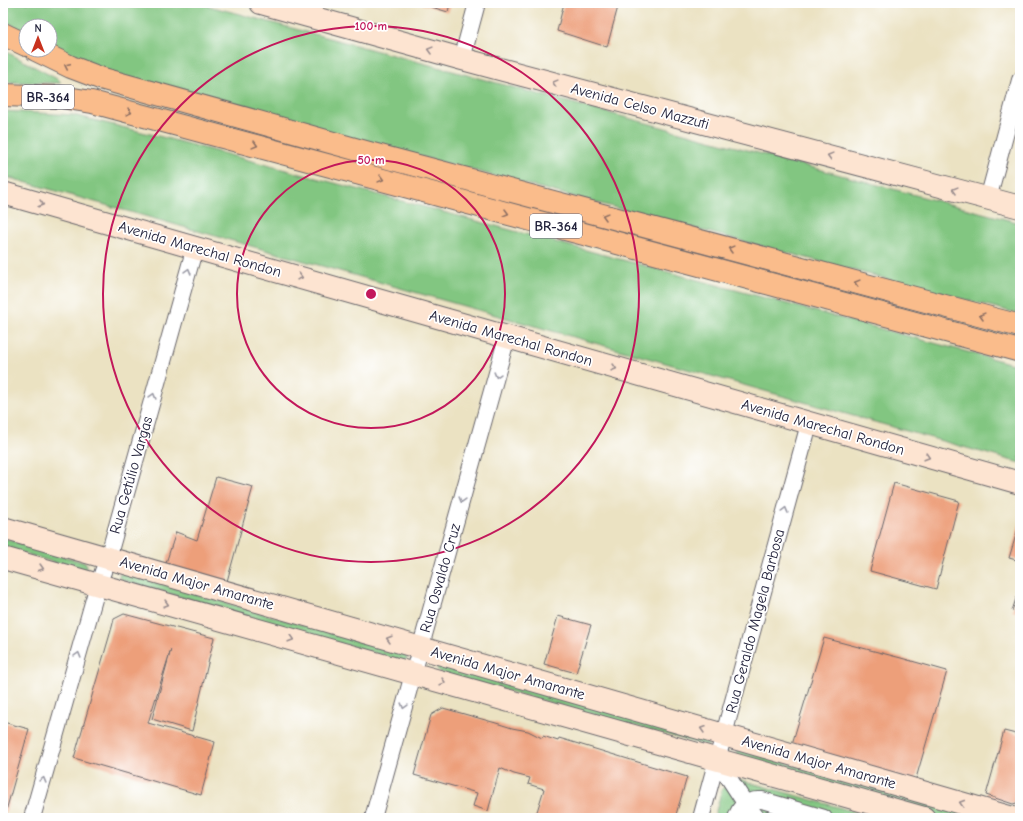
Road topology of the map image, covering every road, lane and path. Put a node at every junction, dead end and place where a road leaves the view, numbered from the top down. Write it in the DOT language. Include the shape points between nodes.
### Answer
graph roads {
  1 [pos="261,3"];
  2 [pos="477,3"];
  3 [pos="3,34"];
  4 [pos="18,41"];
  5 [pos="52,58"];
  6 [pos="462,59"];
  7 [pos="1020,80"];
  8 [pos="3,95"];
  9 [pos="3,193"];
  10 [pos="988,199"];
  11 [pos="1020,207"];
  12 [pos="195,247"];
  13 [pos="1020,326"];
  14 [pos="507,337"];
  15 [pos="1020,351"];
  16 [pos="809,424"];
  17 [pos="1020,483"];
  18 [pos="3,528"];
  19 [pos="3,558"];
  20 [pos="108,558"];
  21 [pos="98,585"];
  22 [pos="420,648"];
  23 [pos="413,673"];
  24 [pos="724,735"];
  25 [pos="717,760"];
  26 [pos="745,803"];
  27 [pos="32,818"];
  28 [pos="372,818"];
  29 [pos="701,818"];
  30 [pos="736,818"];
  31 [pos="757,818"];
  32 [pos="824,818"];
  33 [pos="924,818"];
  34 [pos="1013,818"];
  6 -- 1 [label="street, Avenida Celso Mazzuti, one-way"];
  2 -- 6 [label="street"];
  3 -- 4 [label="highway"];
  13 -- 5 [label="highway, BR-364, one-way" via="373,154 100,78"];
  10 -- 6 [label="street, Avenida Celso Mazzuti, one-way"];
  7 -- 10 [label="street"];
  8 -- 15 [label="highway, BR-364, one-way" via="61,97 92,102"];
  9 -- 12 [label="street, Avenida Marechal Rondon, one-way"];
  10 -- 11 [label="street, Avenida Celso Mazzuti"];
  12 -- 14 [label="street, Avenida Marechal Rondon, one-way"];
  20 -- 12 [label="street, Rua Getúlio Vargas, one-way"];
  14 -- 16 [label="street, Avenida Marechal Rondon, one-way"];
  14 -- 22 [label="street, Rua Osvaldo Cruz, one-way"];
  16 -- 17 [label="street, Avenida Marechal Rondon, one-way"];
  24 -- 16 [label="street, Rua Geraldo Magela Barbosa, one-way"];
  18 -- 20 [label="street, Avenida Major Amarante"];
  19 -- 21 [label="street, Avenida Major Amarante, one-way"];
  20 -- 21 [label="street, Rua Getúlio Vargas"];
  22 -- 20 [label="street, Avenida Major Amarante, one-way"];
  21 -- 23 [label="street, Avenida Major Amarante, one-way"];
  27 -- 21 [label="street, Rua Getúlio Vargas, one-way"];
  22 -- 23 [label="street, Rua Osvaldo Cruz"];
  24 -- 22 [label="street, Avenida Major Amarante, one-way"];
  23 -- 25 [label="street, Avenida Major Amarante, one-way"];
  23 -- 28 [label="street, Rua Osvaldo Cruz, one-way"];
  24 -- 25 [label="street, Rua Geraldo Magela Barbosa"];
  34 -- 24 [label="street, Avenida Major Amarante, one-way"];
  25 -- 26 [label="street"];
  25 -- 29 [label="street, Rua Geraldo Magela Barbosa"];
  25 -- 33 [label="street, Avenida Major Amarante"];
  26 -- 30 [label="street"];
  26 -- 31 [label="street"];
  26 -- 32 [label="street" via="762,800"];
}
